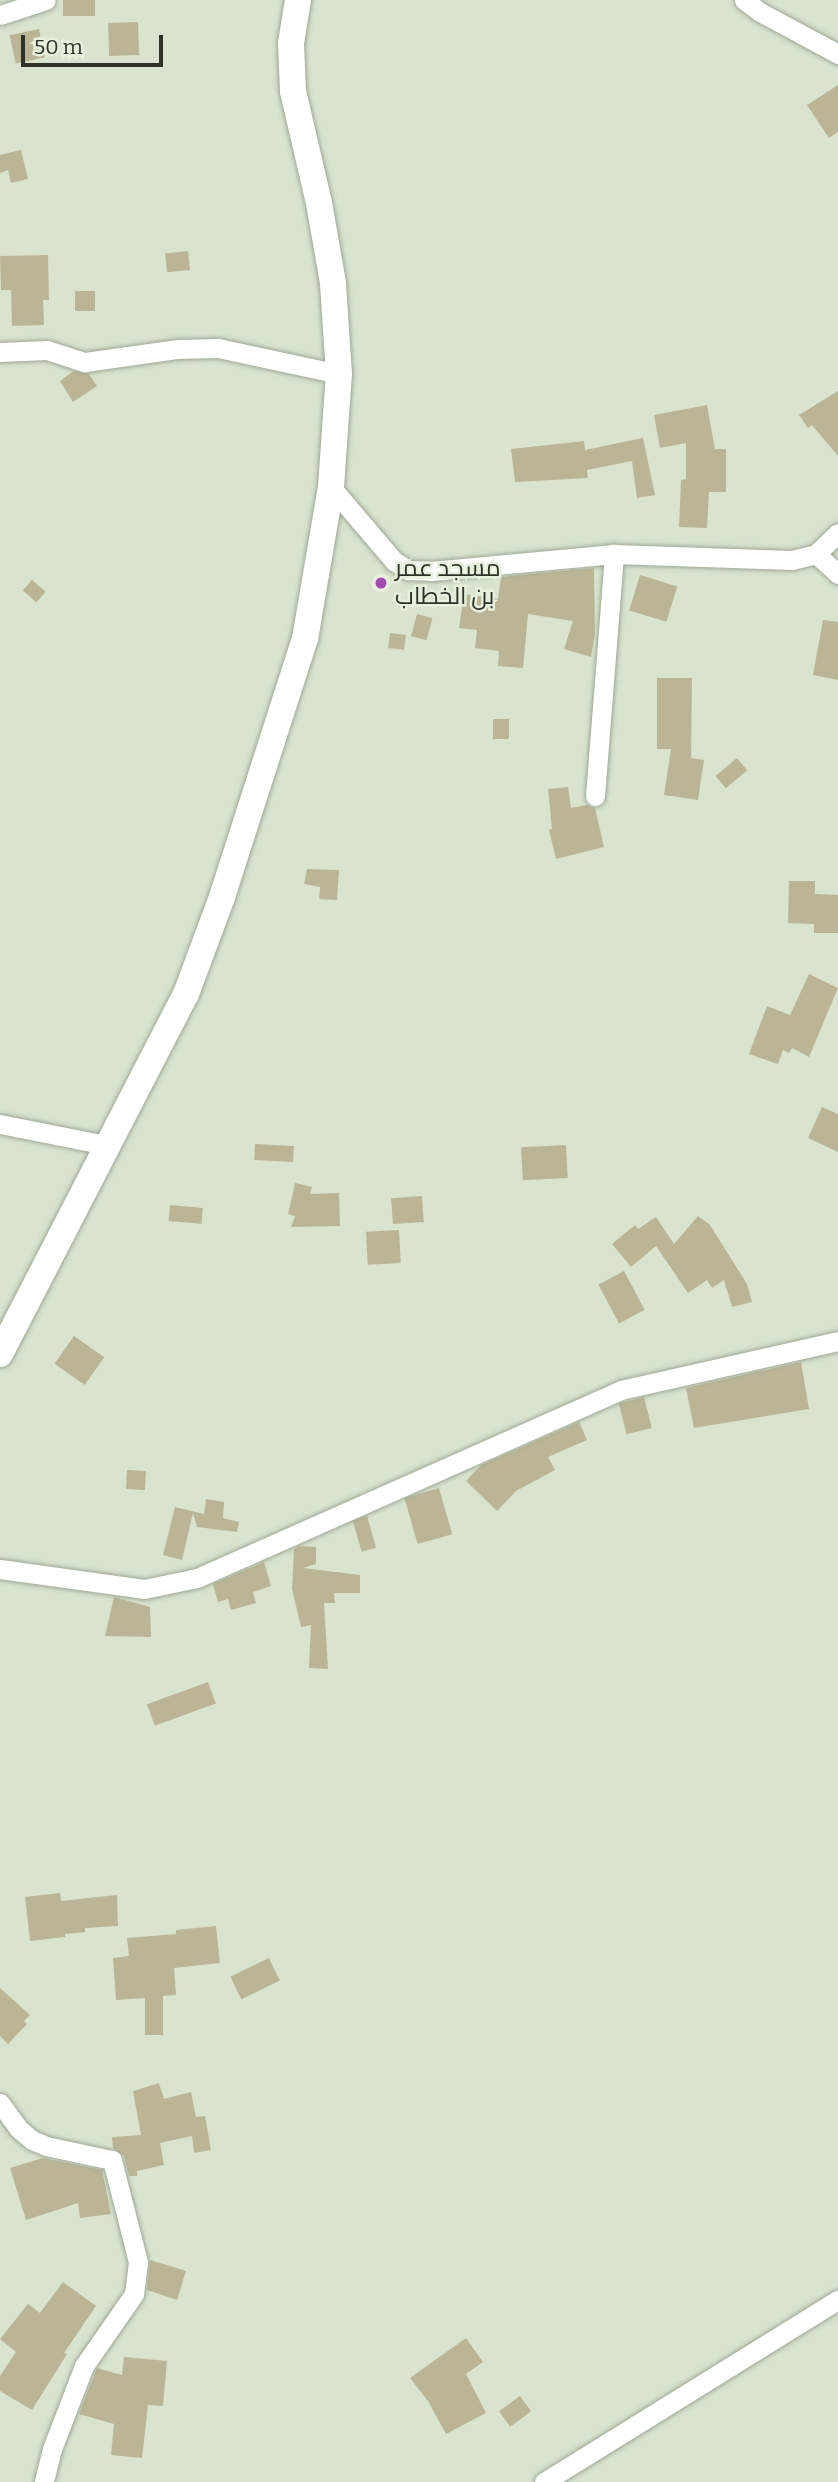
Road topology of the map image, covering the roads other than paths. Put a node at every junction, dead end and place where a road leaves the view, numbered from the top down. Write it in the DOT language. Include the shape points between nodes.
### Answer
graph roads {
  1 [pos="46,0"];
  2 [pos="298,0"];
  3 [pos="744,0"];
  4 [pos="0,15"];
  5 [pos="838,54"];
  6 [pos="0,352"];
  7 [pos="339,374"];
  8 [pos="331,487"];
  9 [pos="838,533"];
  10 [pos="614,554"];
  11 [pos="816,554"];
  12 [pos="838,573"];
  13 [pos="595,796"];
  14 [pos="0,1124"];
  15 [pos="106,1145"];
  16 [pos="838,1341"];
  17 [pos="0,1354"];
  18 [pos="0,1569"];
  19 [pos="0,2103"];
  20 [pos="838,2300"];
  21 [pos="44,2482"];
  22 [pos="544,2482"];
  1 -- 4 [label="street"];
  2 -- 7 [label="main road" via="291,43 293,91 333,283"];
  3 -- 5 [label="street"];
  6 -- 7 [label="street" via="47,350 85,362 218,348"];
  7 -- 8 [label="main road"];
  8 -- 10 [label="street" via="394,561 408,570"];
  8 -- 15 [label="main road" via="305,639 222,897 186,994"];
  9 -- 11 [label="street"];
  10 -- 11 [label="street" via="792,560"];
  10 -- 13 [label="street"];
  11 -- 12 [label="street"];
  14 -- 15 [label="street"];
  15 -- 17 [label="main road"];
  16 -- 18 [label="street" via="621,1390 197,1578 144,1589"];
  19 -- 21 [label="street" via="32,2140 111,2160 138,2262 134,2294 84,2366"];
  20 -- 22 [label="street"];
}
